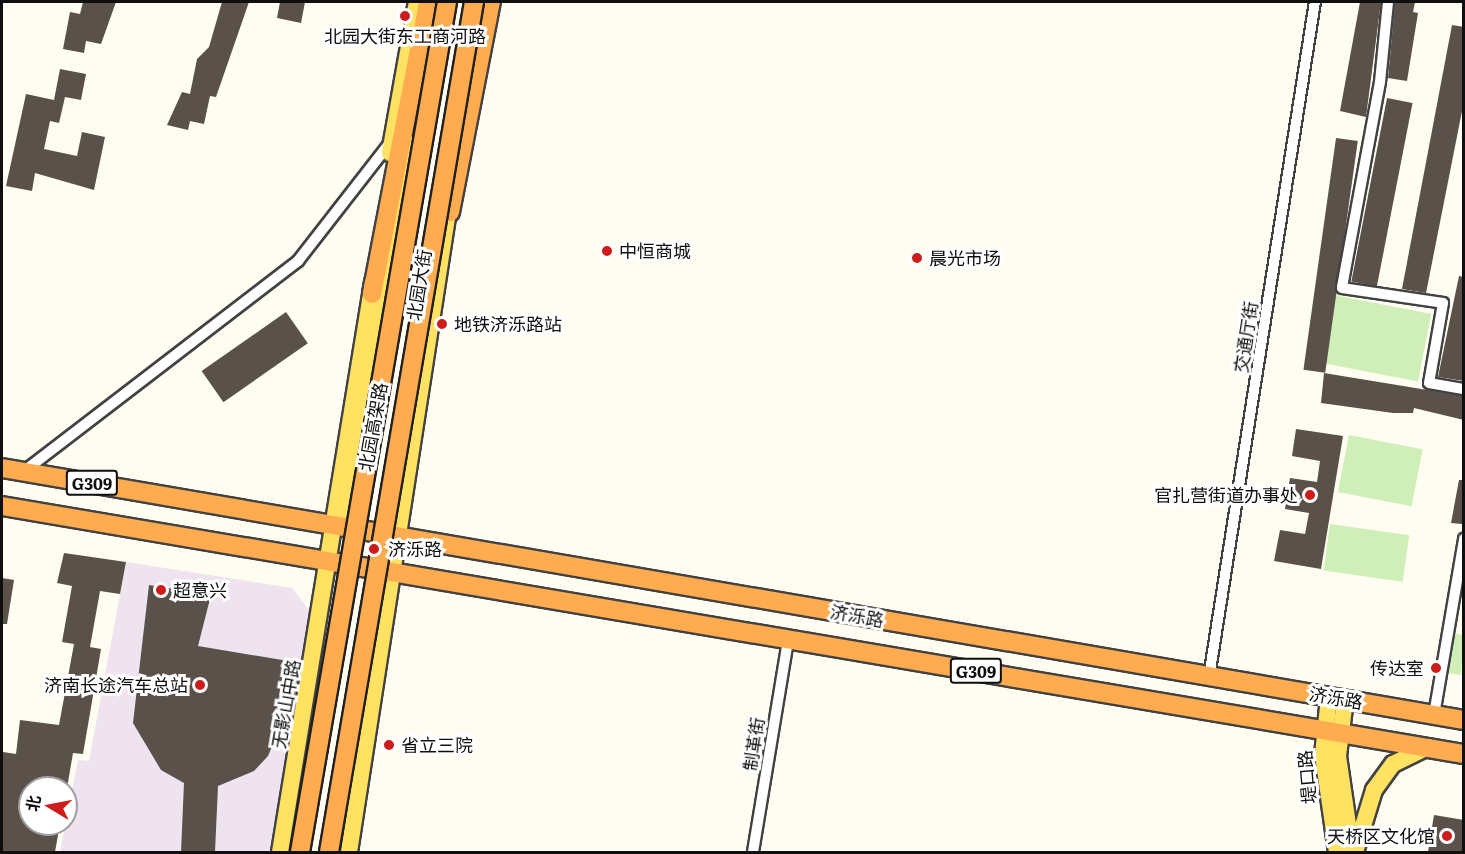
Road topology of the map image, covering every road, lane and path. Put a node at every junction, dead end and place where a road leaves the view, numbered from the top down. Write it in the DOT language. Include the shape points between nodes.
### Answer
graph roads {
  1 [pos="417,2"];
  2 [pos="428,2"];
  3 [pos="434,2"];
  4 [pos="447,2"];
  5 [pos="476,2"];
  6 [pos="491,2"];
  7 [pos="1315,2"];
  8 [pos="1388,2"];
  9 [pos="392,141"];
  10 [pos="450,212"];
  11 [pos="390,253"];
  12 [pos="372,294"];
  13 [pos="1464,389"];
  14 [pos="2,468"];
  15 [pos="23,472"];
  16 [pos="2,506"];
  17 [pos="336,526"];
  18 [pos="398,535"];
  19 [pos="1464,538"];
  20 [pos="329,562"];
  21 [pos="393,574"];
  22 [pos="788,640"];
  23 [pos="1209,677"];
  24 [pos="1337,698"];
  25 [pos="1434,715"];
  26 [pos="1464,720"];
  27 [pos="1332,730"];
  28 [pos="1428,747"];
  29 [pos="1464,754"];
  30 [pos="280,852"];
  31 [pos="300,852"];
  32 [pos="329,852"];
  33 [pos="350,852"];
  34 [pos="753,852"];
  35 [pos="1337,852"];
  36 [pos="1353,852"];
  1 -- 9 [label="main road, 北园大街"];
  2 -- 12 [label="highway" via="387,232"];
  3 -- 11 [label="main road, 北园大街"];
  4 -- 31 [label="highway, 北园高架路, bridge"];
  5 -- 10 [label="main road, 北园大街" via="450,177"];
  5 -- 32 [label="highway, 北园高架路, bridge"];
  6 -- 10 [label="highway" via="461,178"];
  7 -- 23 [label="street, 交通厅街"];
  8 -- 13 [label="street" via="1380,82 1342,288 1443,303 1429,383"];
  9 -- 12 [label="main road, 北园大街"];
  9 -- 15 [label="street" via="298,261"];
  10 -- 18 [label="main road, 北园大街"];
  11 -- 12 [label="main road, 北园大街"];
  11 -- 17 [label="main road, 北园大街" via="347,511"];
  12 -- 17 [label="main road, 北园大街"];
  14 -- 15 [label="highway, 济泺路 / G309"];
  15 -- 17 [label="highway, 济泺路 / G309"];
  16 -- 20 [label="highway, 济泺路 / G309"];
  17 -- 18 [label="highway, 济泺路 / G309"];
  17 -- 20 [label="main road, 北园大街"];
  18 -- 21 [label="main road, 北园大街"];
  18 -- 23 [label="highway, 济泺路 / G309"];
  19 -- 25 [label="street"];
  20 -- 21 [label="highway, 济泺路 / G309"];
  20 -- 30 [label="main road, 无影山中路"];
  21 -- 22 [label="highway, 济泺路 / G309"];
  21 -- 33 [label="main road"];
  22 -- 27 [label="highway, 济泺路 / G309"];
  22 -- 34 [label="street, 制革街"];
  23 -- 24 [label="highway, 济泺路 / G309"];
  24 -- 25 [label="highway, 济泺路 / G309"];
  24 -- 27 [label="main road, 堤口路"];
  25 -- 26 [label="highway, 济泺路 / G309"];
  27 -- 28 [label="highway, 济泺路 / G309"];
  27 -- 35 [label="main road, 堤口路"];
  27 -- 36 [label="main road, 堤口路"];
  28 -- 29 [label="highway, 济泺路 / G309"];
  28 -- 36 [label="main road" via="1393,764 1374,790"];
}
